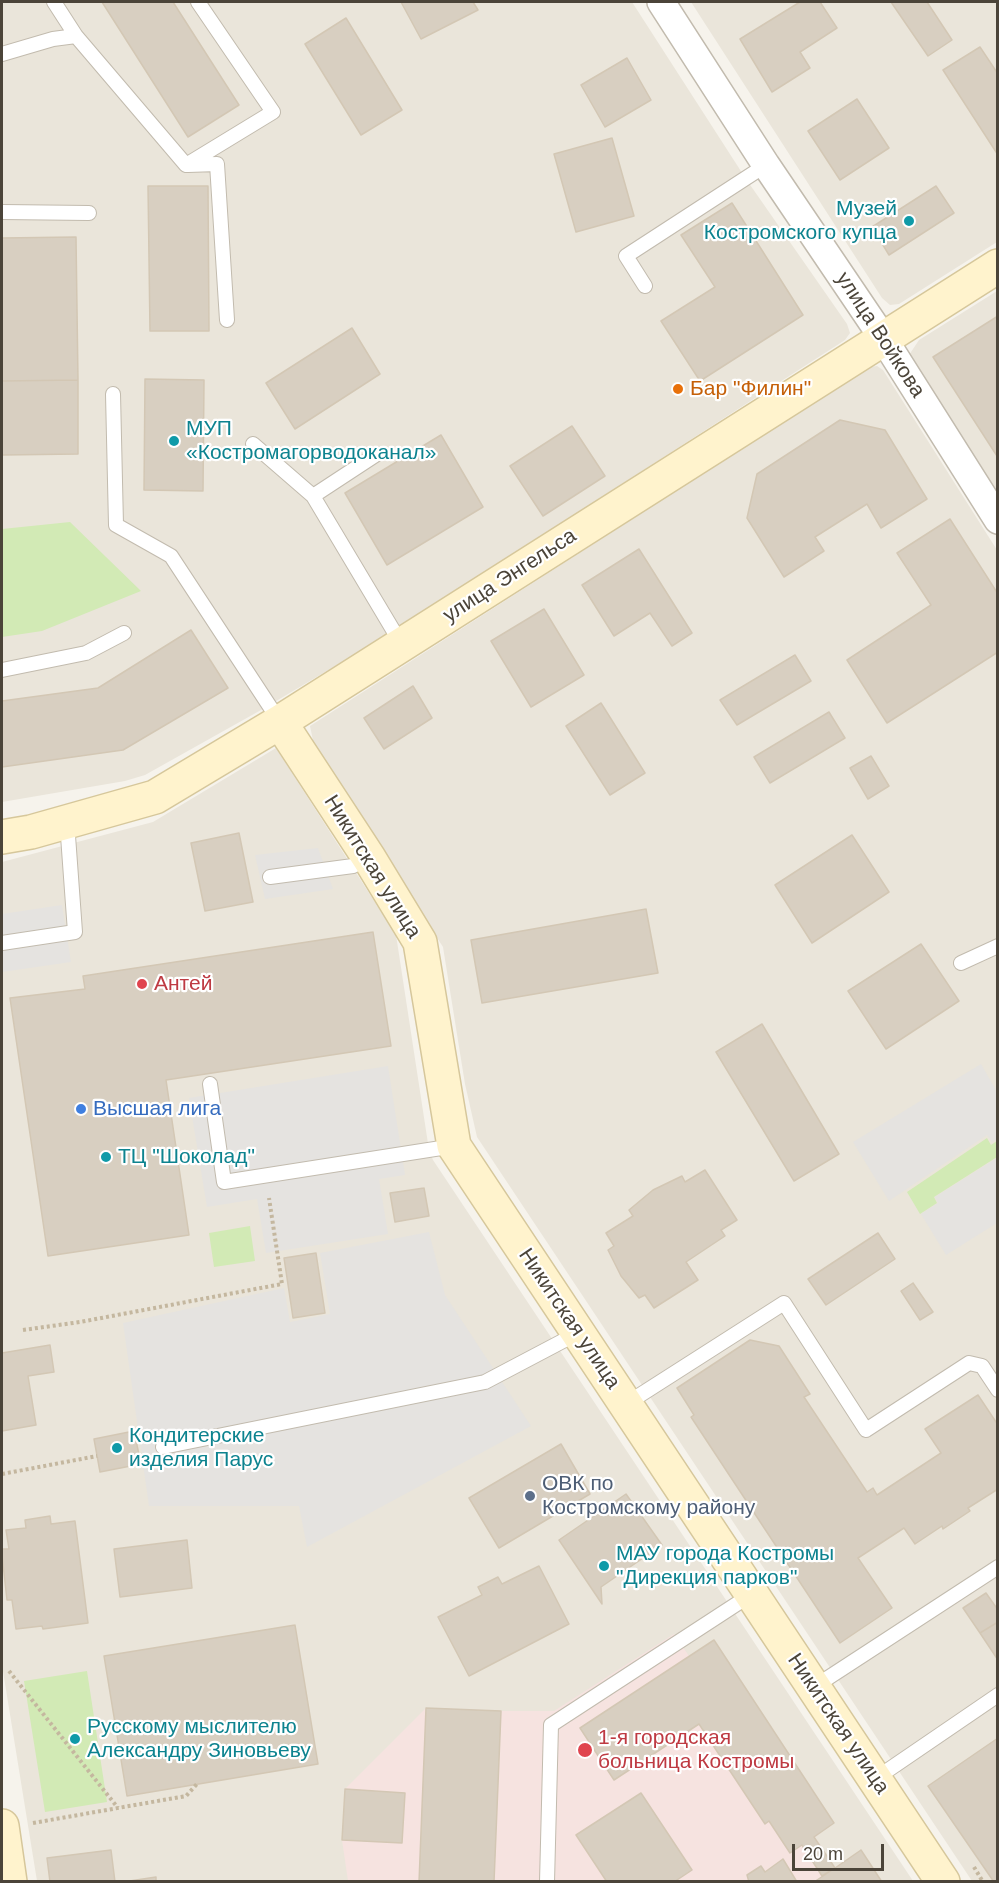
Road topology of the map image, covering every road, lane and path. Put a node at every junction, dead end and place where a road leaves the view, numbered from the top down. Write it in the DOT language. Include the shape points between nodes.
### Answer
graph roads {
  1 [pos="54,2"];
  2 [pos="198,2"];
  3 [pos="662,2"];
  4 [pos="76,36"];
  5 [pos="2,54"];
  6 [pos="186,165"];
  7 [pos="766,165"];
  8 [pos="2,212"];
  9 [pos="89,213"];
  10 [pos="998,266"];
  11 [pos="645,286"];
  12 [pos="227,320"];
  13 [pos="883,338"];
  14 [pos="113,394"];
  15 [pos="253,444"];
  16 [pos="377,454"];
  17 [pos="313,496"];
  18 [pos="998,520"];
  19 [pos="124,633"];
  20 [pos="402,645"];
  21 [pos="2,670"];
  22 [pos="280,722"];
  23 [pos="67,822"];
  24 [pos="2,837"];
  25 [pos="369,858"];
  26 [pos="270,878"];
  27 [pos="2,943"];
  28 [pos="998,946"];
  29 [pos="961,963"];
  30 [pos="210,1084"];
  31 [pos="454,1146"];
  32 [pos="265,1176"];
  33 [pos="23,1330"];
  34 [pos="578,1333"];
  35 [pos="998,1390"];
  36 [pos="626,1404"];
  37 [pos="163,1447"];
  38 [pos="97,1456"];
  39 [pos="2,1474"];
  40 [pos="998,1567"];
  41 [pos="752,1594"];
  42 [pos="9,1671"];
  43 [pos="814,1687"];
  44 [pos="998,1695"];
  45 [pos="875,1779"];
  46 [pos="197,1784"];
  47 [pos="118,1808"];
  48 [pos="17,1825"];
  49 [pos="10,1881"];
  50 [pos="547,1881"];
  51 [pos="943,1881"];
  1 -- 4 [label="lane"];
  2 -- 6 [label="lane" via="273,112"];
  3 -- 7 [label="street, улица Войкова"];
  4 -- 5 [label="lane"];
  4 -- 6 [label="lane"];
  6 -- 12 [label="lane" via="217,164"];
  7 -- 11 [label="lane" via="626,256"];
  7 -- 13 [label="street, улица Войкова"];
  8 -- 9 [label="lane"];
  10 -- 13 [label="street, улица Энгельса"];
  13 -- 18 [label="street, улица Войкова"];
  13 -- 20 [label="street, улица Энгельса"];
  14 -- 22 [label="lane" via="116,525 171,556"];
  15 -- 17 [label="lane"];
  16 -- 17 [label="lane"];
  17 -- 20 [label="lane"];
  19 -- 21 [label="lane" via="86,654"];
  20 -- 22 [label="street, улица Энгельса"];
  22 -- 23 [label="street, улица Энгельса" via="155,797"];
  22 -- 25 [label="street, Никитская улица"];
  23 -- 24 [label="street, улица Энгельса"];
  23 -- 27 [label="lane" via="75,932"];
  25 -- 26 [label="lane" via="353,866"];
  25 -- 31 [label="street, Никитская улица" via="420,942"];
  28 -- 29 [label="lane"];
  30 -- 32 [label="lane" via="224,1182"];
  31 -- 32 [label="lane"];
  31 -- 34 [label="street, Никитская улица"];
  32 -- 33 [label="path" via="282,1284"];
  34 -- 36 [label="street, Никитская улица"];
  34 -- 37 [label="lane" via="485,1382"];
  35 -- 36 [label="lane" via="982,1366 969,1363 866,1430 784,1303"];
  36 -- 41 [label="street, Никитская улица"];
  38 -- 39 [label="path"];
  40 -- 43 [label="lane"];
  41 -- 43 [label="street, Никитская улица"];
  41 -- 50 [label="lane" via="551,1725"];
  42 -- 47 [label="path"];
  43 -- 45 [label="street, Никитская улица"];
  44 -- 45 [label="lane"];
  45 -- 51 [label="street, Никитская улица"];
  46 -- 47 [label="path" via="186,1796"];
  47 -- 48 [label="path"];
  48 -- 49 [label="street"];
}
